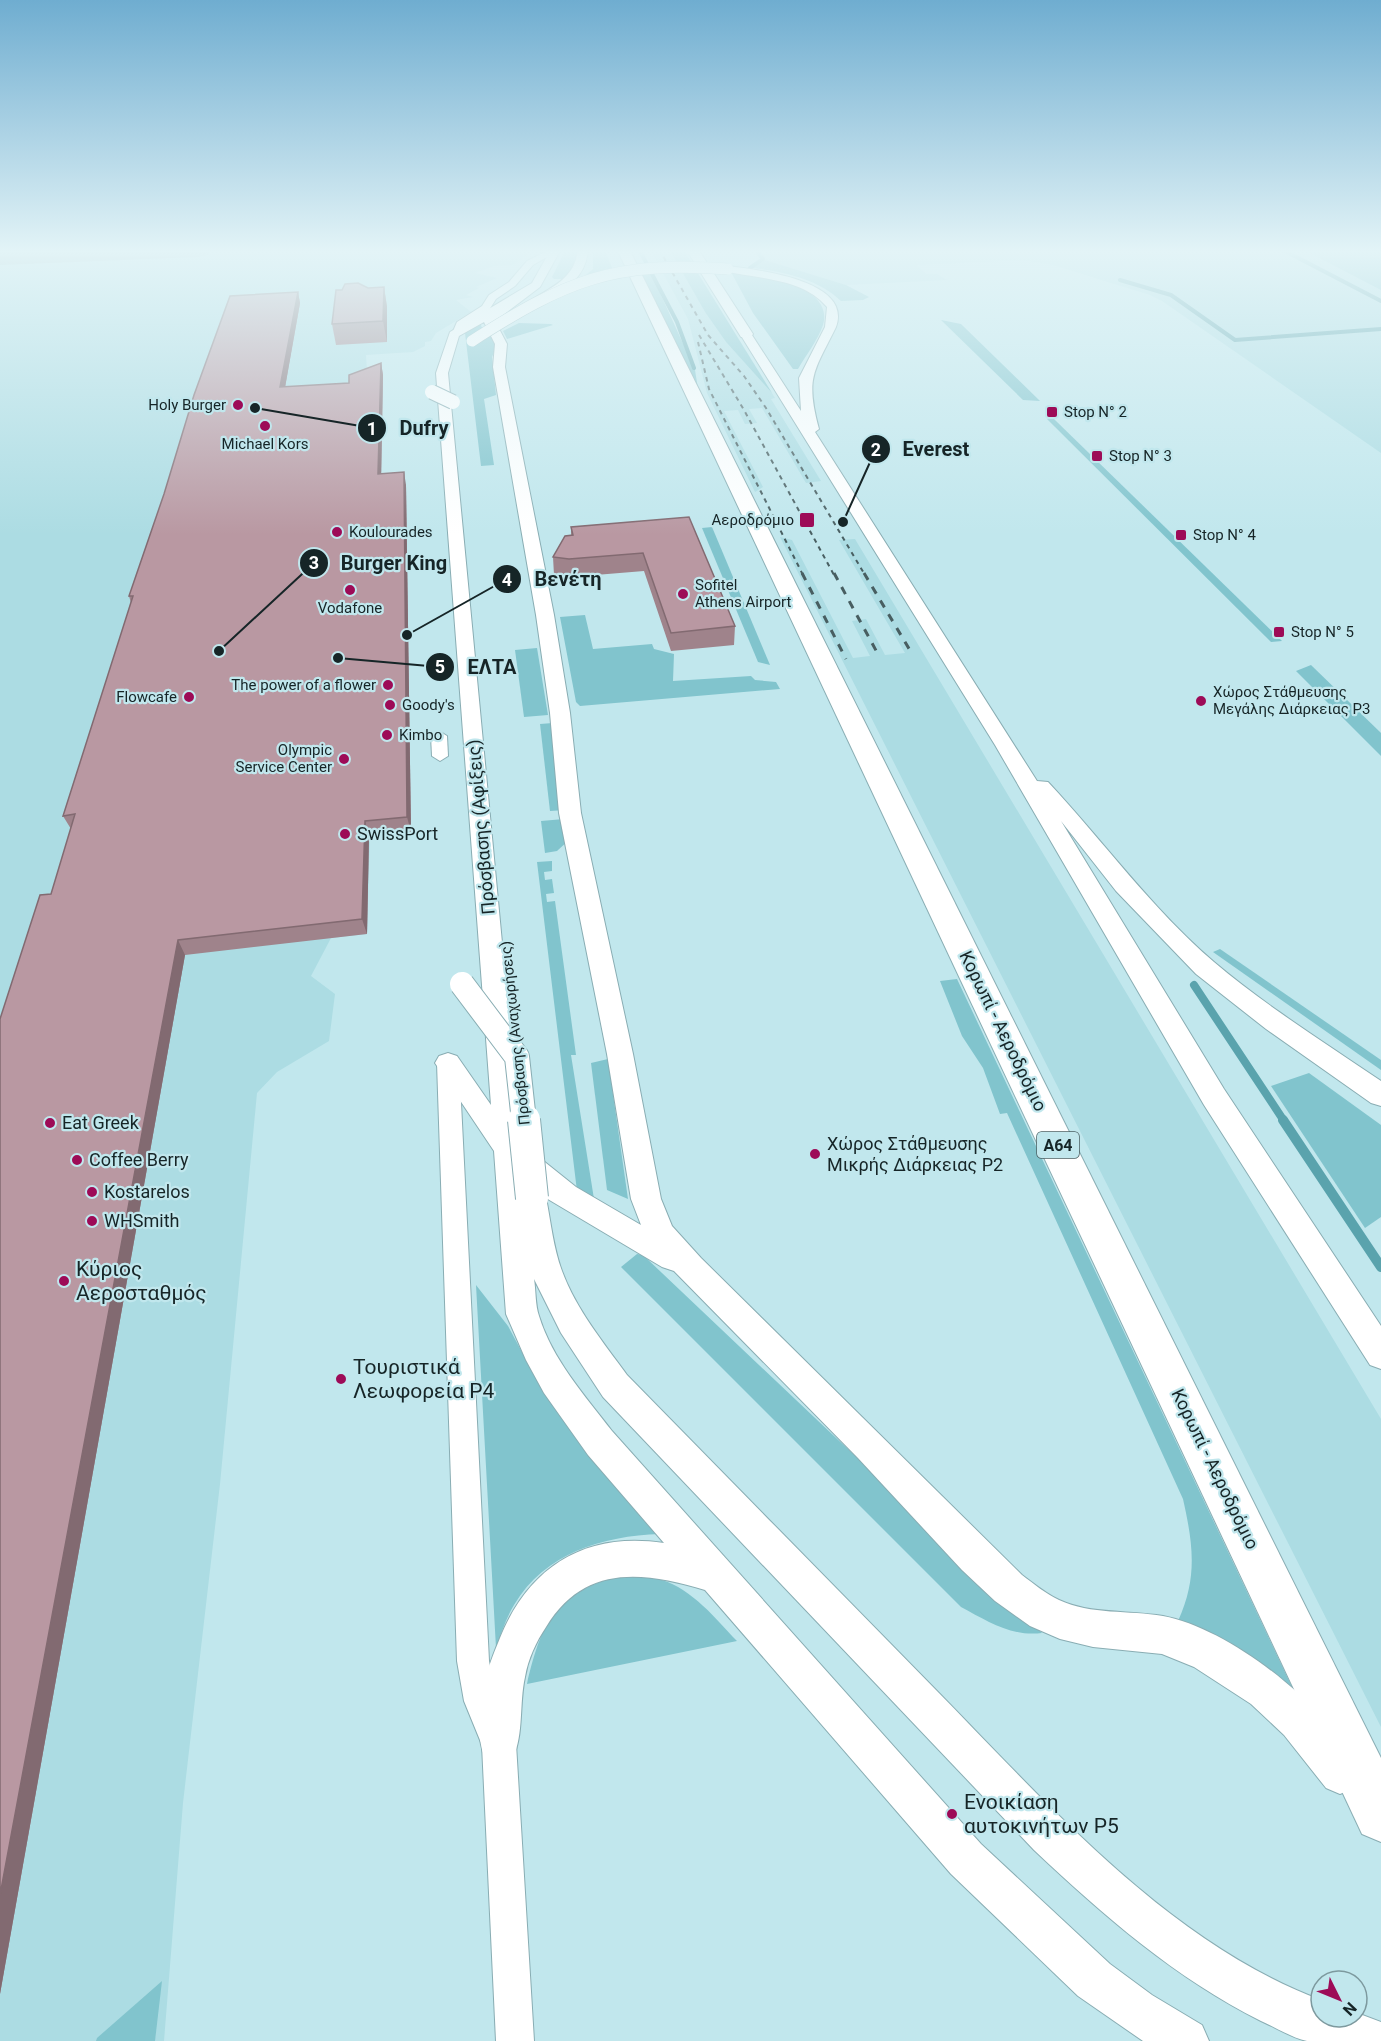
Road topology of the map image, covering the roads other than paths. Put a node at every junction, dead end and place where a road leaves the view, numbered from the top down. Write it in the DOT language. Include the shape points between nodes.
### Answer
graph roads {
  1 [pos="449,344"];
  2 [pos="460,344"];
  3 [pos="501,344"];
  4 [pos="668,344"];
  5 [pos="753,344"];
  6 [pos="822,344"];
  7 [pos="432,392"];
  8 [pos="453,402"];
  9 [pos="818,446"];
  10 [pos="439,736"];
  11 [pos="1005,745"];
  12 [pos="440,756"];
  13 [pos="462,984"];
  14 [pos="517,1057"];
  15 [pos="448,1062"];
  16 [pos="1381,1095"];
  17 [pos="508,1148"];
  18 [pos="690,1268"];
  19 [pos="1381,1354"];
  20 [pos="718,1577"];
  21 [pos="499,1744"];
  22 [pos="1381,1815"];
  23 [pos="1381,1836"];
  24 [pos="515,2041"];
  25 [pos="1186,2041"];
  26 [pos="1370,2041"];
  1 -- 17 [label="street, Πρόσβασης (Αφίξεις)" via="442,373"];
  2 -- 8 [label="street, Πρόσβασης (Αναχωρήσεις)" via="451,363"];
  3 -- 18 [label="street" via="499,367 545,615 576,844 646,1199 660,1234"];
  4 -- 22 [label="highway, Κορωπί - Αεροδρόμιο / Α64"];
  5 -- 9 [label="street"];
  6 -- 9 [label="street, bridge" via="805,377 809,416"];
  7 -- 8 [label="street, bridge"];
  8 -- 14 [label="street, Πρόσβασης (Αναχωρήσεις)"];
  9 -- 11 [label="street"];
  10 -- 12 [label="street, Πρόσβασης (Αφίξεις)"];
  11 -- 16 [label="street" via="1082,831 1124,886 1205,968"];
  11 -- 19 [label="street" via="1214,1097"];
  13 -- 14 [label="street, bridge"];
  14 -- 26 [label="street, Πρόσβασης (Αναχωρήσεις), bridge" via="541,1252 573,1324 615,1386 1049,1836 1121,1903 1203,1962 1292,2011"];
  15 -- 17 [label="street"];
  15 -- 21 [label="street" via="473,1661 480,1701"];
  17 -- 18 [label="street" via="579,1205"];
  17 -- 20 [label="street, Πρόσβασης (Αφίξεις)" via="522,1314 533,1344 549,1375 600,1443"];
  18 -- 23 [label="street" via="897,1473 988,1571 1029,1603 1064,1622 1107,1632 1164,1636 1236,1668 1284,1705 1322,1747"];
  20 -- 21 [label="street" via="680,1562 630,1557 589,1563 561,1580 538,1602 507,1668"];
  20 -- 25 [label="street, Πρόσβασης (Αφίξεις)" via="966,1859 1094,1980"];
  21 -- 24 [label="street"];
}
